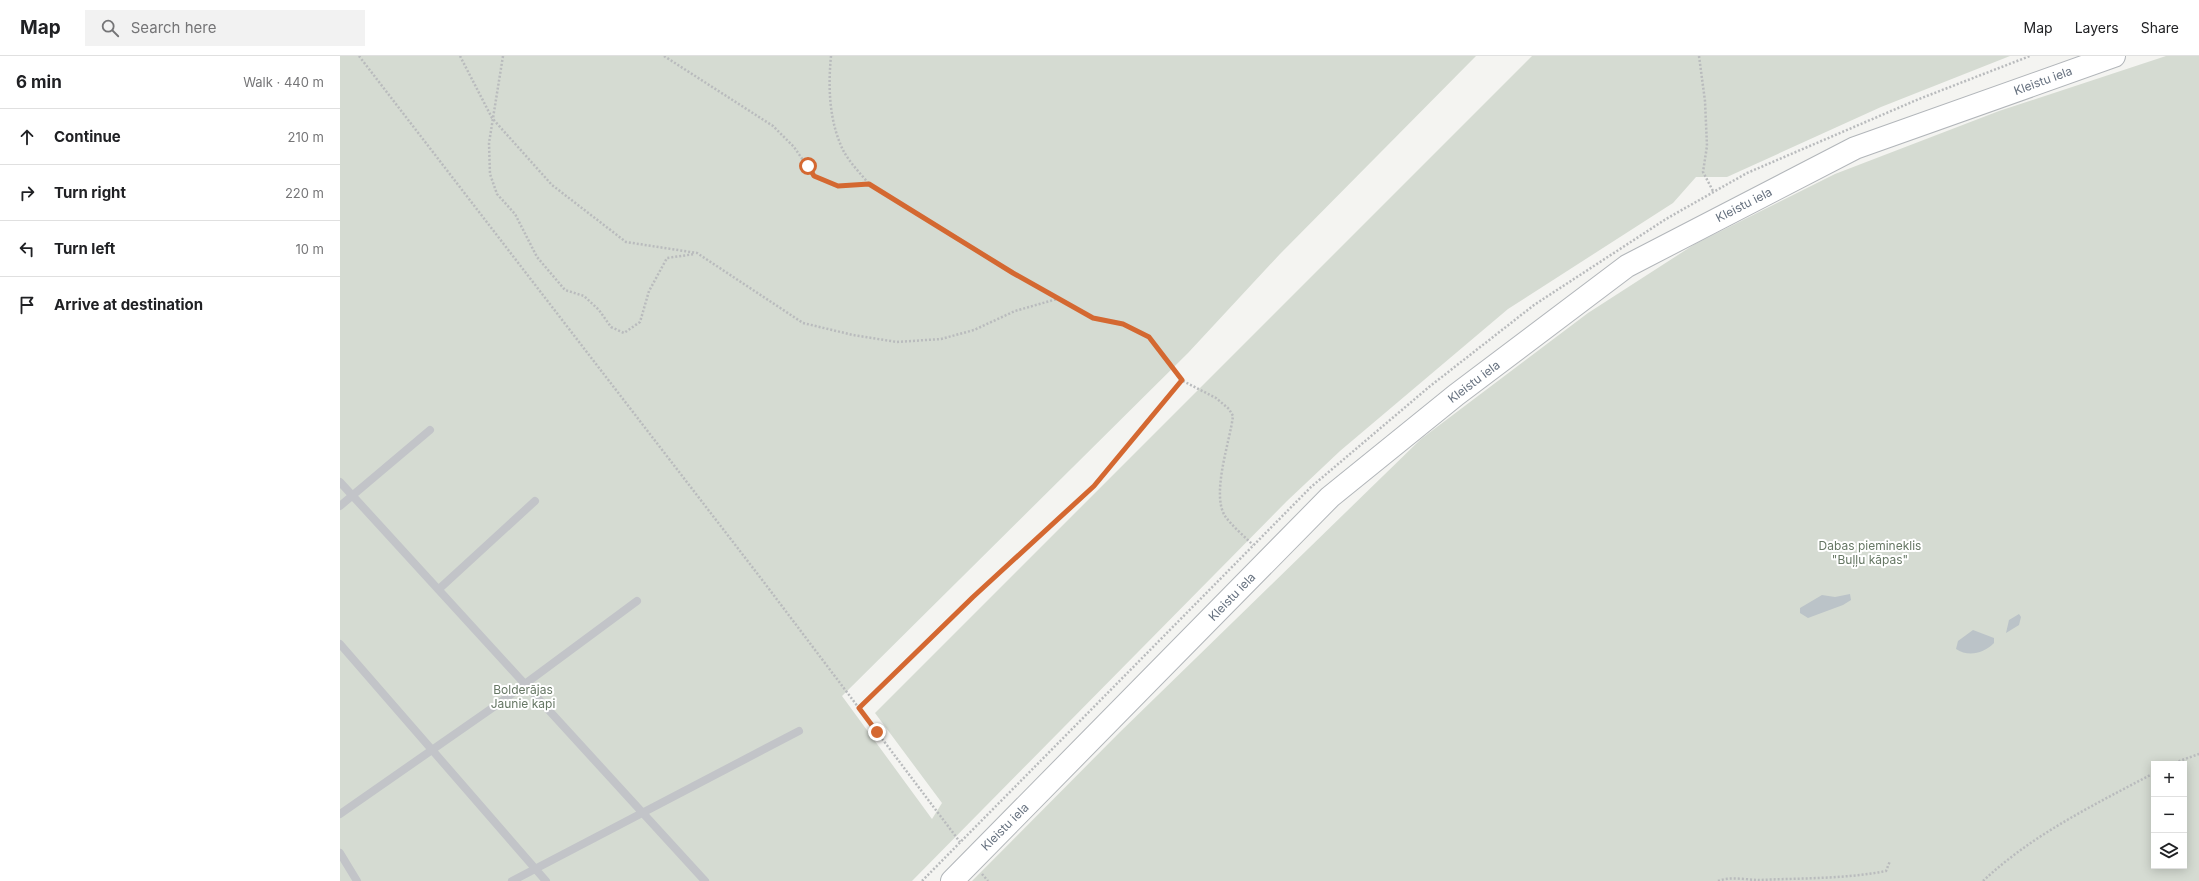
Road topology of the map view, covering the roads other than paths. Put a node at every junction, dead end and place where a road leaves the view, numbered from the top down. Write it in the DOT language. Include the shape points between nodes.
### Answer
graph roads {
  1 [pos="2114,56"];
  2 [pos="430,430"];
  3 [pos="340,482"];
  4 [pos="353,496"];
  5 [pos="535,502"];
  6 [pos="340,506"];
  7 [pos="439,589"];
  8 [pos="637,601"];
  9 [pos="340,644"];
  10 [pos="525,683"];
  11 [pos="800,731"];
  12 [pos="430,750"];
  13 [pos="642,812"];
  14 [pos="340,814"];
  15 [pos="340,853"];
  16 [pos="535,869"];
  17 [pos="357,881"];
  18 [pos="512,881"];
  19 [pos="546,881"];
  20 [pos="705,881"];
  21 [pos="952,881"];
  1 -- 21 [label="main road, Kleistu iela" via="1855,148 1627,266 1456,395 1330,497"];
  2 -- 4 [label="lane"];
  3 -- 4 [label="lane"];
  4 -- 6 [label="lane"];
  4 -- 7 [label="lane"];
  5 -- 7 [label="lane"];
  7 -- 10 [label="lane"];
  8 -- 10 [label="lane"];
  9 -- 12 [label="lane"];
  10 -- 12 [label="lane"];
  10 -- 13 [label="lane"];
  11 -- 13 [label="lane"];
  12 -- 14 [label="lane"];
  12 -- 16 [label="lane"];
  13 -- 16 [label="lane"];
  13 -- 20 [label="lane"];
  15 -- 17 [label="lane"];
  16 -- 18 [label="lane"];
  16 -- 19 [label="lane"];
}
